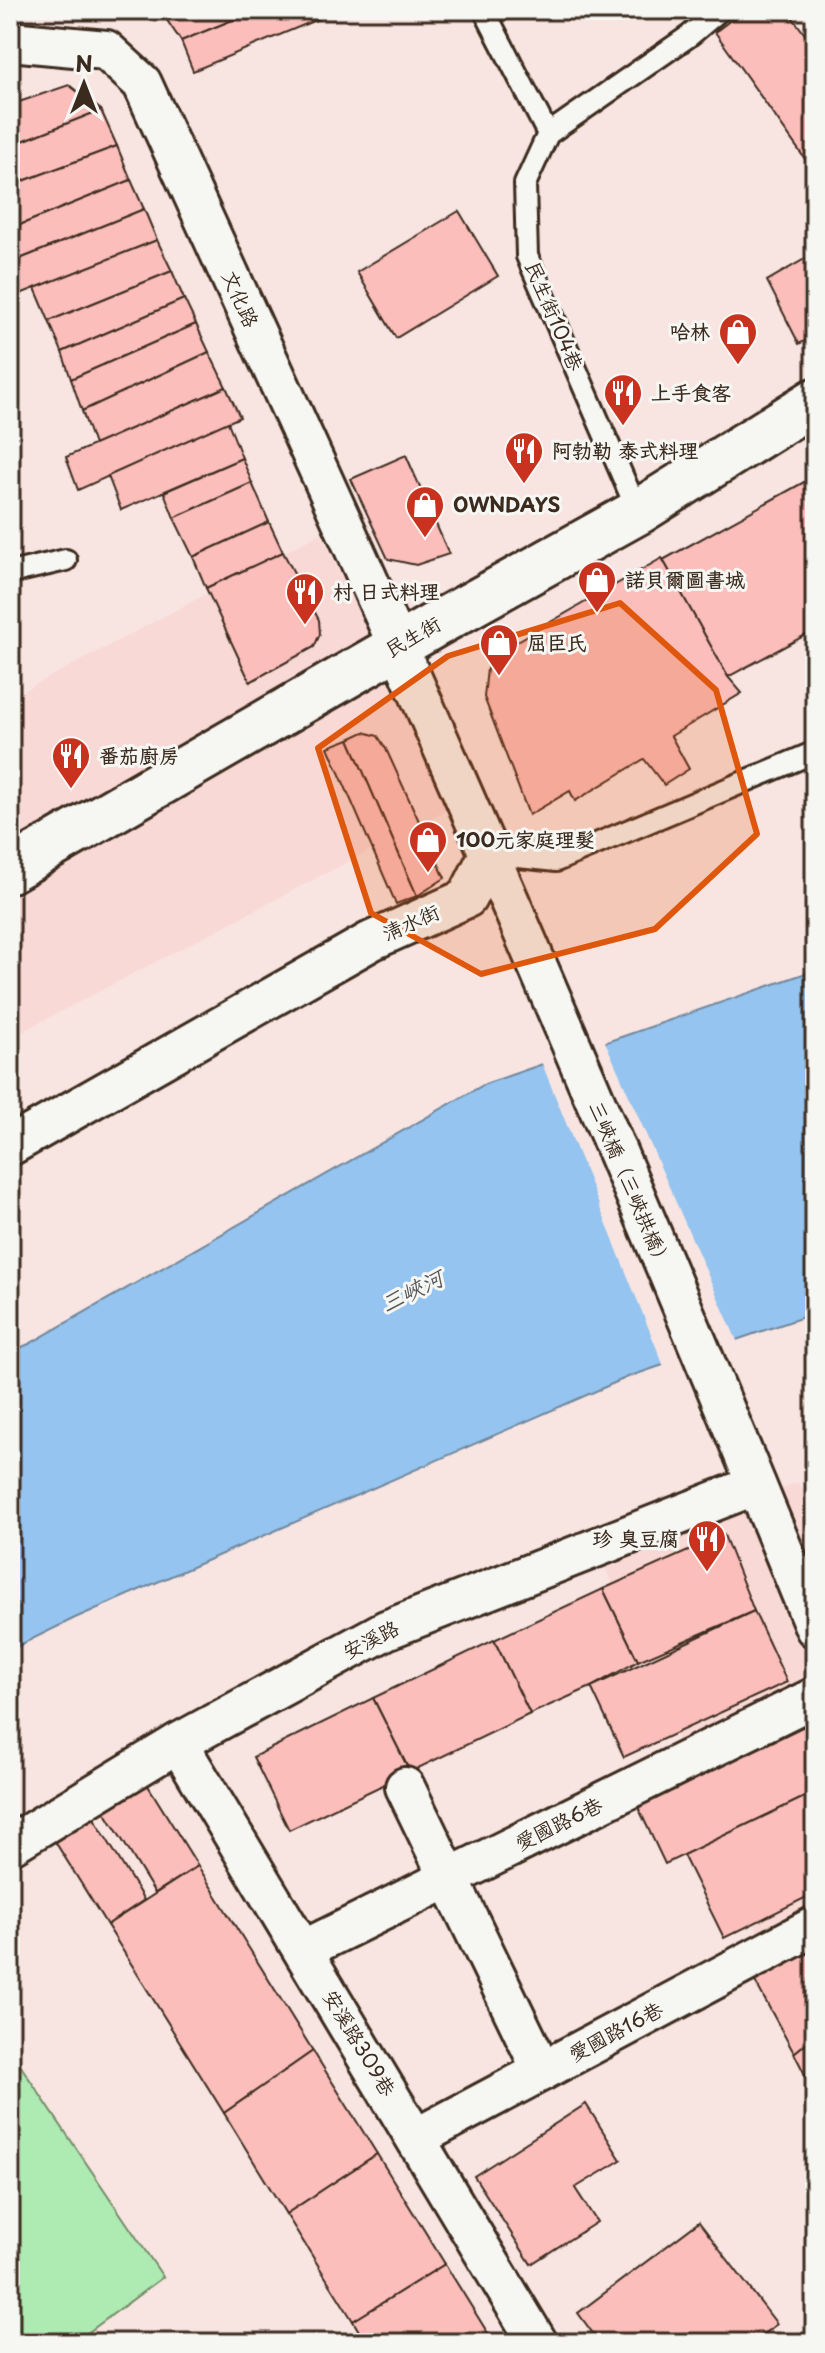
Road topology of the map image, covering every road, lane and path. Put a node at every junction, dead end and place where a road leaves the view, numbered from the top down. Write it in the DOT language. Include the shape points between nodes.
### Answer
graph roads {
  1 [pos="484,10"];
  2 [pos="720,10"];
  3 [pos="10,41"];
  4 [pos="548,134"];
  5 [pos="815,401"];
  6 [pos="638,512"];
  7 [pos="66,560"];
  8 [pos="10,573"];
  9 [pos="397,647"];
  10 [pos="815,752"];
  11 [pos="10,870"];
  12 [pos="496,870"];
  13 [pos="10,1146"];
  14 [pos="756,1485"];
  15 [pos="815,1628"];
  16 [pos="815,1697"];
  17 [pos="178,1743"];
  18 [pos="405,1787"];
  19 [pos="10,1845"];
  20 [pos="449,1878"];
  21 [pos="815,1926"];
  22 [pos="303,1950"];
  23 [pos="542,2071"];
  24 [pos="416,2138"];
  25 [pos="538,2343"];
  1 -- 4 [label="lane"];
  2 -- 4 [label="lane"];
  3 -- 9 [label="street, 文化路" via="106,50 142,83"];
  4 -- 6 [label="lane, 民生街104巷" via="525,184 527,256"];
  5 -- 6 [label="street, 民生街"];
  6 -- 9 [label="street, 民生街"];
  7 -- 8 [label="lane"];
  9 -- 11 [label="street, 民生街"];
  9 -- 12 [label="street, 文化路"];
  10 -- 12 [label="lane" via="556,861"];
  12 -- 13 [label="street, 清水街" via="467,898 371,941"];
  12 -- 14 [label="street, 三峽橋（三峽拱橋）"];
  14 -- 15 [label="street, 三峽橋（三峽拱橋）"];
  14 -- 17 [label="street, 安溪路" via="386,1630"];
  16 -- 20 [label="street, 愛國路6巷"];
  17 -- 19 [label="street, 安溪路"];
  17 -- 22 [label="street, 安溪路309巷"];
  18 -- 20 [label="street"];
  20 -- 22 [label="street, 愛國路6巷"];
  20 -- 23 [label="street"];
  21 -- 23 [label="street, 愛國路16巷"];
  22 -- 24 [label="street, 安溪路309巷"];
  23 -- 24 [label="street, 愛國路16巷"];
  24 -- 25 [label="street, 安溪路309巷"];
}
